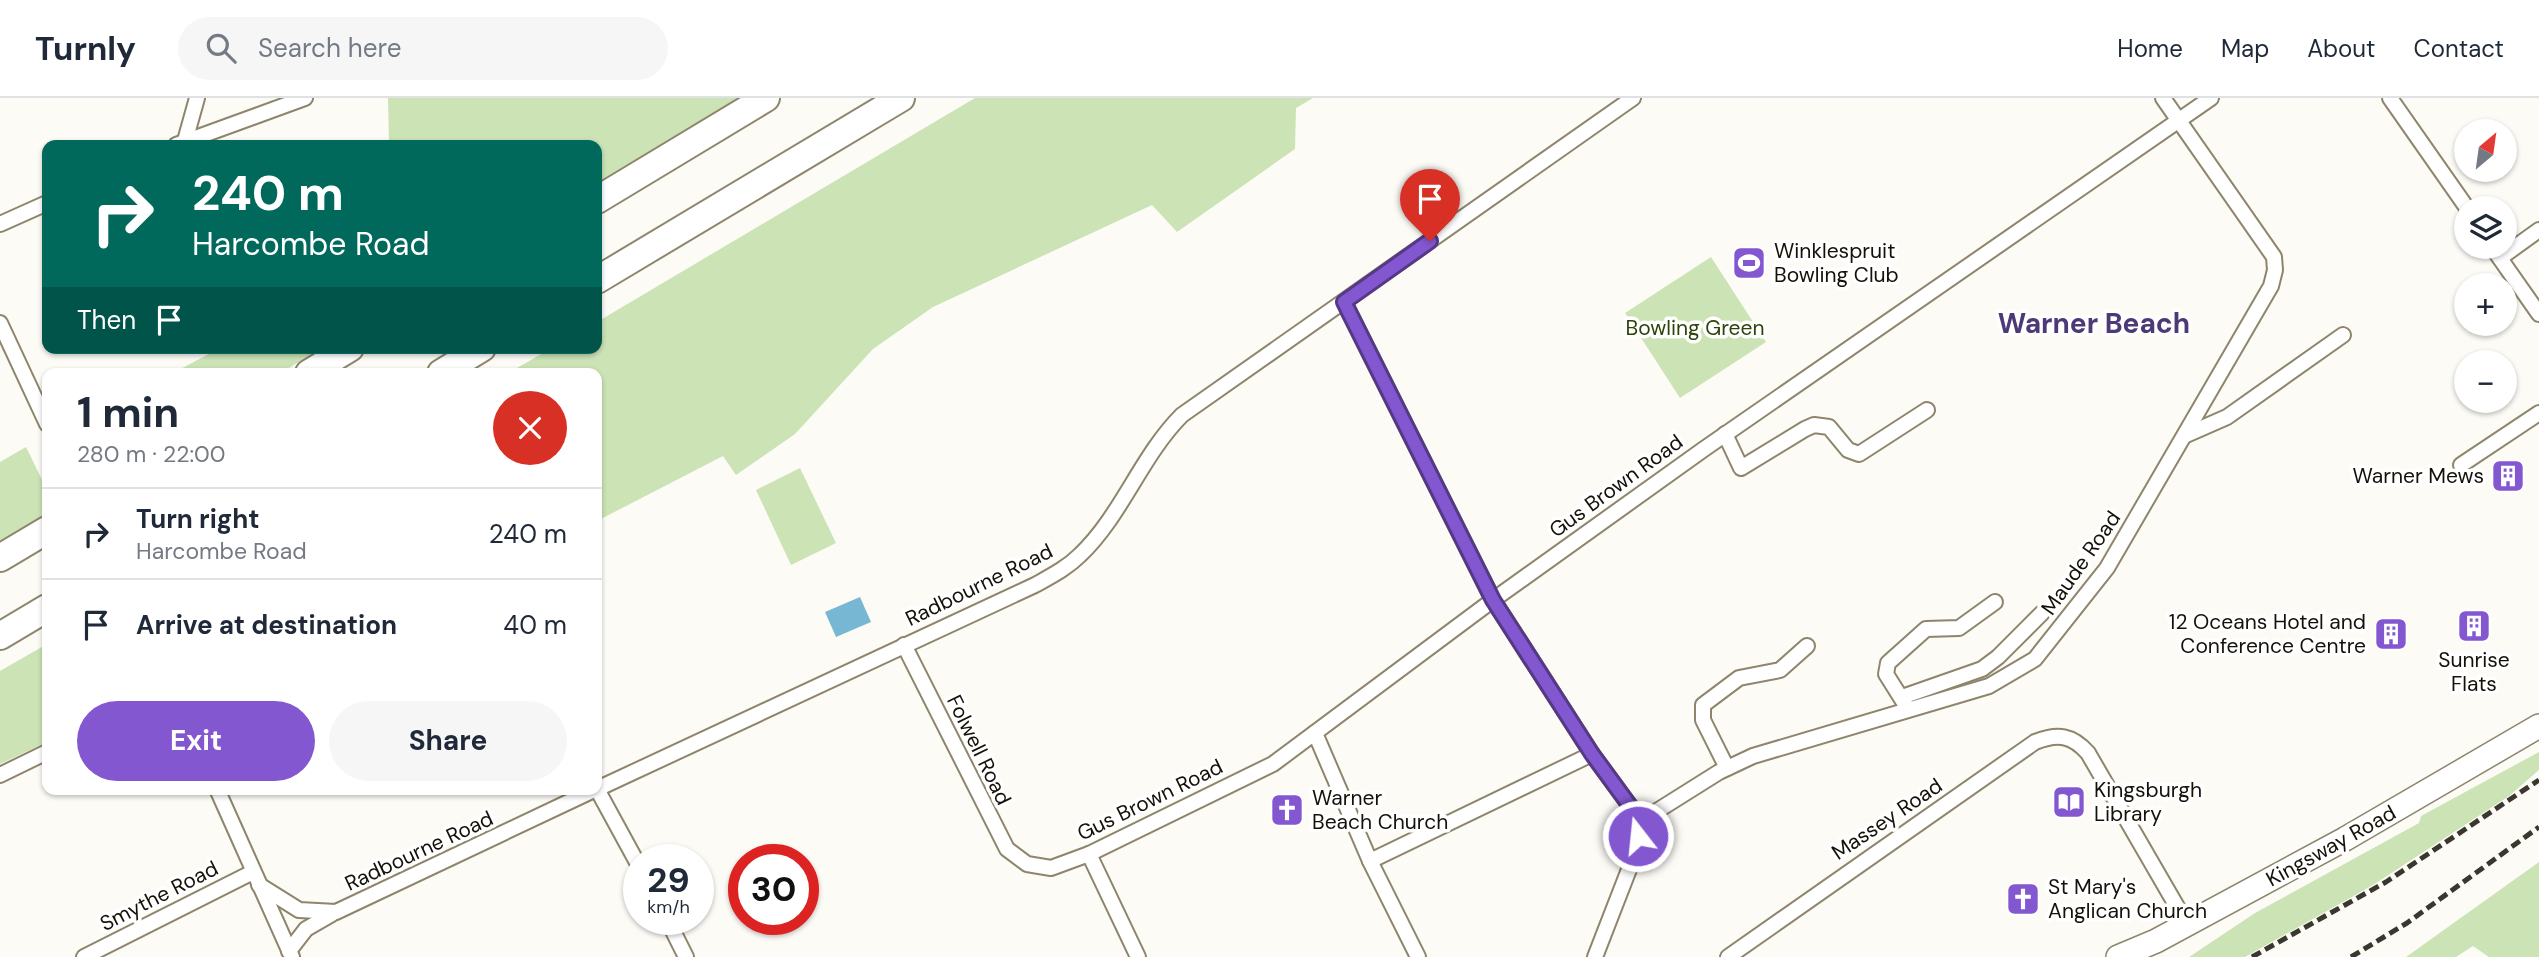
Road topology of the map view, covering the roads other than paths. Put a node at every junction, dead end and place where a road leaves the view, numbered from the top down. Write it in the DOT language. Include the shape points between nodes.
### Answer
graph roads {
  1 [pos="197,98"];
  2 [pos="305,98"];
  3 [pos="766,98"];
  4 [pos="901,98"];
  5 [pos="1633,98"];
  6 [pos="2163,98"];
  7 [pos="2211,98"];
  8 [pos="2390,98"];
  9 [pos="2178,119"];
  10 [pos="181,140"];
  11 [pos="188,140"];
  12 [pos="2459,196"];
  13 [pos="602,197"];
  14 [pos="42,205"];
  15 [pos="0,225"];
  16 [pos="2539,230"];
  17 [pos="2517,241"];
  18 [pos="2501,259"];
  19 [pos="602,277"];
  20 [pos="1344,302"];
  21 [pos="2539,314"];
  22 [pos="0,323"];
  23 [pos="2343,335"];
  24 [pos="340,354"];
  25 [pos="472,354"];
  26 [pos="317,368"];
  27 [pos="449,368"];
  28 [pos="1927,410"];
  29 [pos="42,413"];
  30 [pos="2539,413"];
  31 [pos="1725,434"];
  32 [pos="2186,435"];
  33 [pos="2461,465"];
  34 [pos="42,533"];
  35 [pos="0,558"];
  36 [pos="1493,600"];
  37 [pos="1995,602"];
  38 [pos="42,611"];
  39 [pos="2042,613"];
  40 [pos="0,636"];
  41 [pos="904,645"];
  42 [pos="1807,646"];
  43 [pos="1905,703"];
  44 [pos="2539,726"];
  45 [pos="1315,733"];
  46 [pos="42,754"];
  47 [pos="1592,754"];
  48 [pos="1727,768"];
  49 [pos="0,775"];
  50 [pos="602,787"];
  51 [pos="220,795"];
  52 [pos="585,795"];
  53 [pos="600,795"];
  54 [pos="1641,821"];
  55 [pos="627,844"];
  56 [pos="1090,853"];
  57 [pos="1370,861"];
  58 [pos="1027,864"];
  59 [pos="256,879"];
  60 [pos="336,912"];
  61 [pos="2187,924"];
  62 [pos="675,935"];
  63 [pos="290,954"];
  64 [pos="84,957"];
  65 [pos="686,957"];
  66 [pos="1138,957"];
  67 [pos="1418,957"];
  68 [pos="1595,957"];
  69 [pos="1728,957"];
  70 [pos="2118,957"];
  1 -- 10 [label="street"];
  2 -- 11 [label="street"];
  3 -- 13 [label="highway"];
  4 -- 19 [label="highway"];
  5 -- 20 [label="street, Radbourne Road"];
  6 -- 9 [label="street, Maude Road"];
  7 -- 9 [label="street, Gus Brown Road"];
  8 -- 12 [label="street"];
  9 -- 31 [label="street, Gus Brown Road"];
  9 -- 32 [label="street, Maude Road" via="2274,257 2276,270"];
  14 -- 15 [label="street"];
  16 -- 17 [label="street"];
  18 -- 21 [label="street"];
  20 -- 36 [label="street"];
  20 -- 41 [label="street, Radbourne Road" via="1182,415 1159,440 1099,533 1063,569"];
  22 -- 29 [label="street"];
  23 -- 32 [label="street" via="2227,417"];
  24 -- 26 [label="highway"];
  25 -- 27 [label="highway"];
  28 -- 31 [label="street" via="1859,454 1848,450 1829,427 1814,425 1741,468"];
  30 -- 33 [label="street"];
  31 -- 36 [label="street, Gus Brown Road"];
  32 -- 43 [label="street, Maude Road" via="2108,568 2035,659 1989,686"];
  34 -- 35 [label="highway"];
  36 -- 45 [label="street, Gus Brown Road"];
  36 -- 47 [label="street"];
  37 -- 43 [label="street" via="1959,628 1926,629 1888,663 1886,674"];
  38 -- 40 [label="highway"];
  39 -- 43 [label="street" via="1982,669"];
  41 -- 50 [label="street, Radbourne Road"];
  41 -- 58 [label="street, Folwell Road" via="998,835 1015,857"];
  42 -- 48 [label="street" via="1780,670 1740,678 1703,705 1703,720"];
  43 -- 48 [label="street, Maude Road"];
  44 -- 61 [label="main road, Kingsway Road"];
  45 -- 56 [label="street, Gus Brown Road" via="1273,764"];
  45 -- 57 [label="street"];
  46 -- 49 [label="street"];
  47 -- 54 [label="street"];
  47 -- 57 [label="street"];
  48 -- 54 [label="street, Maude Road"];
  51 -- 59 [label="street"];
  52 -- 60 [label="street, Radbourne Road"];
  53 -- 55 [label="street"];
  54 -- 68 [label="street" via="1635,854"];
  56 -- 58 [label="street, Gus Brown Road" via="1051,868"];
  56 -- 66 [label="street"];
  57 -- 67 [label="street"];
  59 -- 60 [label="street, Radbourne Road" via="299,910"];
  59 -- 63 [label="street"];
  59 -- 64 [label="street, Smythe Road"];
  60 -- 63 [label="street" via="306,929"];
  61 -- 69 [label="street, Massey Road" via="2134,828 2077,741 2062,736 2035,742"];
  61 -- 70 [label="main road, Kingsway Road"];
  62 -- 65 [label="street"];
}
